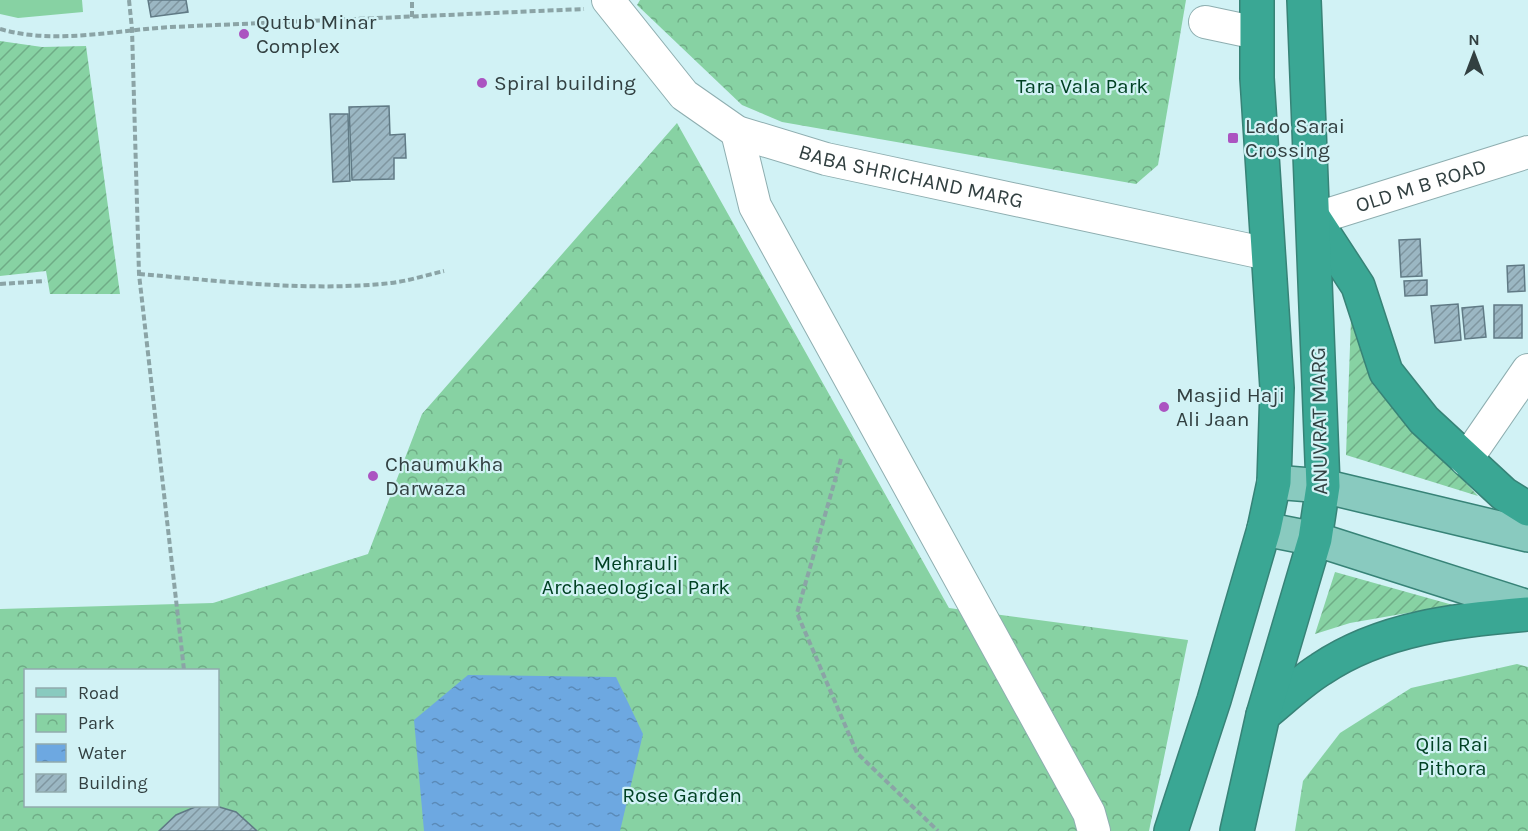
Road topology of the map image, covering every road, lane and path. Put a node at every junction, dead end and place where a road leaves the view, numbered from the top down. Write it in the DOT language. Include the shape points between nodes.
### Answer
graph roads {
  1 [pos="129,0"];
  2 [pos="412,0"];
  3 [pos="1257,0"];
  4 [pos="1304,0"];
  5 [pos="611,4"];
  6 [pos="412,17"];
  7 [pos="1205,22"];
  8 [pos="0,29"];
  9 [pos="132,29"];
  10 [pos="1257,33"];
  11 [pos="737,132"];
  12 [pos="1528,152"];
  13 [pos="1314,219"];
  14 [pos="1268,254"];
  15 [pos="444,271"];
  16 [pos="139,274"];
  17 [pos="45,281"];
  18 [pos="0,284"];
  19 [pos="1528,370"];
  20 [pos="1528,406"];
  21 [pos="841,459"];
  22 [pos="1474,467"];
  23 [pos="1275,482"];
  24 [pos="1323,486"];
  25 [pos="1528,509"];
  26 [pos="1264,529"];
  27 [pos="1528,535"];
  28 [pos="1316,539"];
  29 [pos="1528,607"];
  30 [pos="1528,614"];
  31 [pos="184,669"];
  32 [pos="1263,715"];
  33 [pos="938,831"];
  34 [pos="1094,831"];
  35 [pos="1171,831"];
  36 [pos="1237,831"];
  1 -- 9 [label="path"];
  2 -- 6 [label="path"];
  3 -- 10 [label="highway, ANUVRAT MARG"];
  4 -- 13 [label="highway, ANUVRAT MARG"];
  5 -- 6 [label="path"];
  5 -- 11 [label="street, BABA SHRICHAND MARG" via="684,95"];
  6 -- 9 [label="path"];
  7 -- 10 [label="street"];
  8 -- 9 [label="path" via="48,38"];
  9 -- 16 [label="path"];
  10 -- 14 [label="highway, ANUVRAT MARG"];
  11 -- 14 [label="street, BABA SHRICHAND MARG" via="826,159"];
  11 -- 34 [label="street" via="755,206 1089,813"];
  12 -- 13 [label="street, OLD M B ROAD"];
  13 -- 22 [label="highway" via="1358,286 1386,372 1424,420"];
  13 -- 24 [label="highway, ANUVRAT MARG"];
  14 -- 23 [label="highway, ANUVRAT MARG" via="1277,388"];
  15 -- 16 [label="path" via="392,283 341,286"];
  16 -- 31 [label="path"];
  17 -- 18 [label="path"];
  19 -- 22 [label="street"];
  20 -- 22 [label="street"];
  21 -- 33 [label="path" via="797,613 857,753"];
  22 -- 25 [label="highway"];
  23 -- 24 [label="main road"];
  23 -- 26 [label="highway, ANUVRAT MARG"];
  24 -- 27 [label="main road"];
  24 -- 28 [label="highway, ANUVRAT MARG"];
  26 -- 28 [label="main road"];
  26 -- 35 [label="highway, ANUVRAT MARG"];
  28 -- 29 [label="main road"];
  28 -- 32 [label="highway, ANUVRAT MARG"];
  30 -- 32 [label="highway" via="1462,619 1389,636 1321,668"];
  32 -- 36 [label="highway, ANUVRAT MARG"];
}
